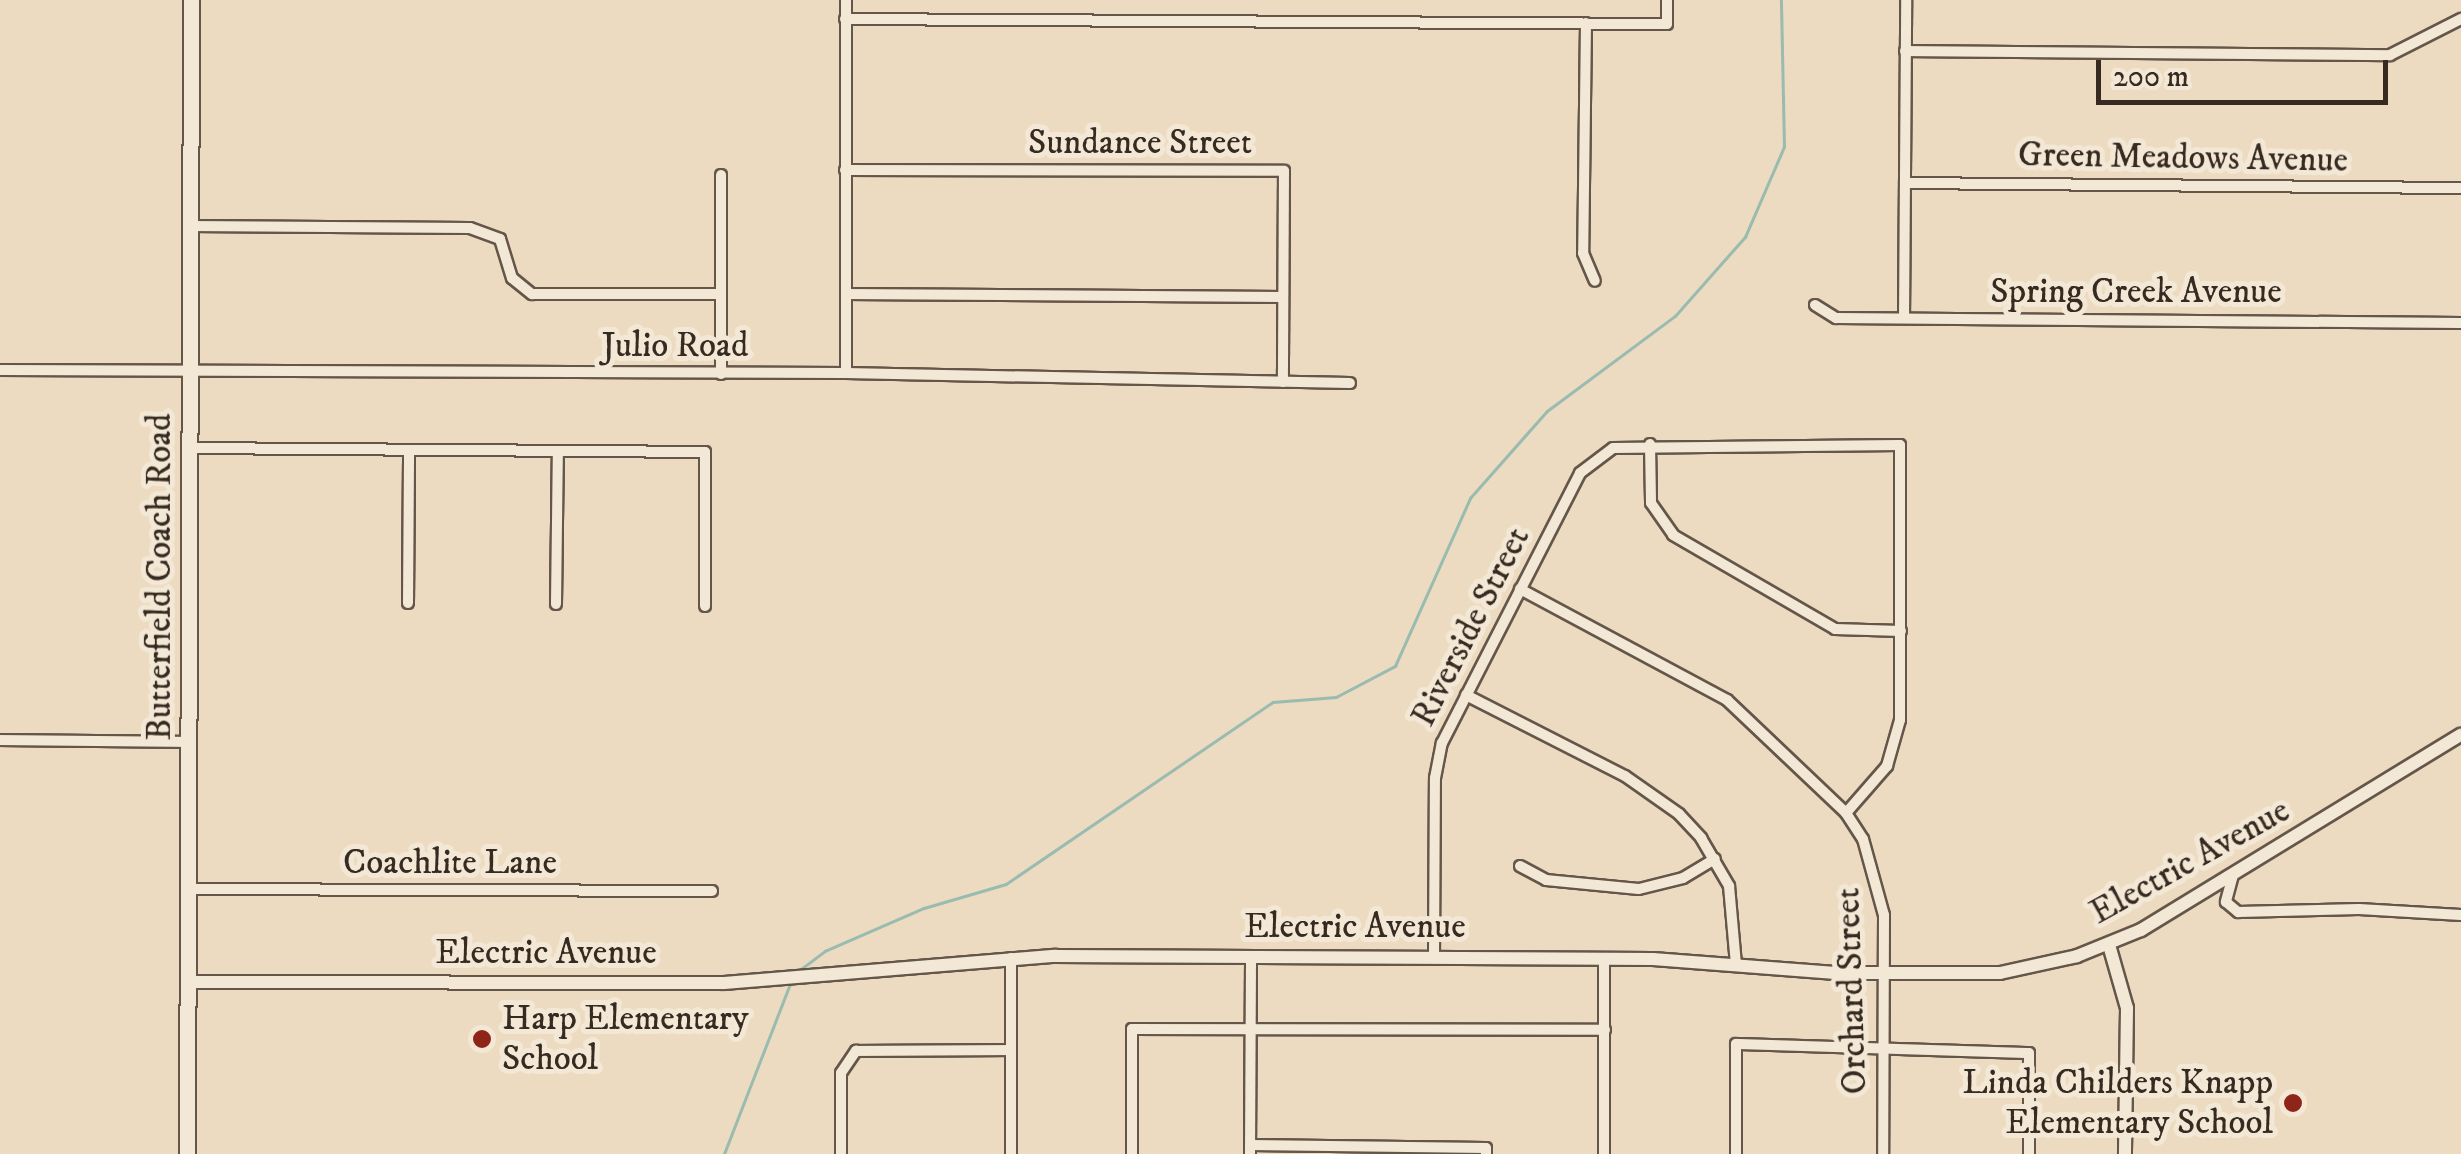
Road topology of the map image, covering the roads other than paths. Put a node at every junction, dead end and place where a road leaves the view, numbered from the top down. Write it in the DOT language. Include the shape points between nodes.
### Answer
graph roads {
  1 [pos="191,0"];
  2 [pos="846,0"];
  3 [pos="1667,0"];
  4 [pos="1906,0"];
  5 [pos="2461,19"];
  6 [pos="846,20"];
  7 [pos="1586,24"];
  8 [pos="1905,51"];
  9 [pos="846,170"];
  10 [pos="721,175"];
  11 [pos="1905,182"];
  12 [pos="2461,188"];
  13 [pos="189,226"];
  14 [pos="1595,281"];
  15 [pos="721,294"];
  16 [pos="846,294"];
  17 [pos="1283,297"];
  18 [pos="1814,306"];
  19 [pos="1904,318"];
  20 [pos="2461,322"];
  21 [pos="0,370"];
  22 [pos="190,371"];
  23 [pos="846,373"];
  24 [pos="721,374"];
  25 [pos="1282,382"];
  26 [pos="1350,383"];
  27 [pos="1650,444"];
  28 [pos="189,448"];
  29 [pos="410,450"];
  30 [pos="558,451"];
  31 [pos="1520,589"];
  32 [pos="408,603"];
  33 [pos="556,604"];
  34 [pos="705,606"];
  35 [pos="1901,630"];
  36 [pos="1466,695"];
  37 [pos="2461,735"];
  38 [pos="0,740"];
  39 [pos="190,742"];
  40 [pos="1846,813"];
  41 [pos="1715,859"];
  42 [pos="1520,866"];
  43 [pos="2234,876"];
  44 [pos="187,890"];
  45 [pos="712,891"];
  46 [pos="2461,915"];
  47 [pos="2109,944"];
  48 [pos="1250,957"];
  49 [pos="1012,958"];
  50 [pos="1434,958"];
  51 [pos="1604,959"];
  52 [pos="1736,966"];
  53 [pos="1883,974"];
  54 [pos="187,982"];
  55 [pos="1250,1030"];
  56 [pos="1605,1030"];
  57 [pos="1011,1050"];
  58 [pos="1883,1052"];
  59 [pos="1250,1150"];
  60 [pos="1368,1150"];
  61 [pos="1486,1151"];
  62 [pos="187,1154"];
  63 [pos="841,1154"];
  64 [pos="1011,1154"];
  65 [pos="1132,1154"];
  66 [pos="1604,1154"];
  67 [pos="1736,1154"];
  68 [pos="1882,1154"];
  69 [pos="2029,1154"];
  70 [pos="2125,1154"];
  1 -- 13 [label="main road, Butterfield Coach Road"];
  2 -- 6 [label="street"];
  3 -- 7 [label="street" via="1667,24"];
  4 -- 8 [label="street"];
  5 -- 8 [label="street" via="2390,55"];
  6 -- 7 [label="street"];
  6 -- 9 [label="street"];
  7 -- 14 [label="street" via="1583,253"];
  8 -- 11 [label="street"];
  9 -- 16 [label="street"];
  9 -- 17 [label="street, Sundance Street" via="1284,171"];
  10 -- 15 [label="street"];
  11 -- 12 [label="street, Green Meadows Avenue"];
  11 -- 19 [label="street"];
  13 -- 15 [label="street" via="470,228 500,240 512,278 532,294"];
  13 -- 22 [label="main road, Butterfield Coach Road"];
  15 -- 24 [label="street"];
  16 -- 17 [label="street"];
  16 -- 23 [label="street"];
  17 -- 25 [label="street, Sundance Street"];
  18 -- 19 [label="street, Spring Creek Avenue" via="1836,318"];
  19 -- 20 [label="street, Spring Creek Avenue"];
  21 -- 22 [label="street, Julio Road"];
  22 -- 24 [label="street, Julio Road"];
  22 -- 28 [label="main road, Butterfield Coach Road"];
  23 -- 24 [label="street, Julio Road"];
  23 -- 25 [label="street, Julio Road"];
  25 -- 26 [label="street, Julio Road"];
  27 -- 31 [label="street, Riverside Street" via="1598,455 1580,472"];
  27 -- 35 [label="street" via="1651,504 1673,534 1835,629"];
  27 -- 35 [label="street" via="1900,445"];
  28 -- 29 [label="street"];
  28 -- 39 [label="main road, Butterfield Coach Road"];
  29 -- 30 [label="street"];
  29 -- 32 [label="street"];
  30 -- 33 [label="street"];
  30 -- 34 [label="street" via="705,452"];
  31 -- 36 [label="street, Riverside Street"];
  31 -- 40 [label="street, Orchard Street" via="1703,684 1750,719"];
  35 -- 40 [label="street" via="1897,742 1873,787"];
  36 -- 41 [label="street" via="1652,792"];
  36 -- 50 [label="street, Riverside Street" via="1437,759"];
  37 -- 43 [label="street, Electric Avenue"];
  38 -- 39 [label="street"];
  39 -- 44 [label="main road, Butterfield Coach Road"];
  40 -- 53 [label="street, Orchard Street" via="1863,838 1882,892"];
  41 -- 42 [label="street" via="1673,882 1639,889 1546,880"];
  41 -- 52 [label="street" via="1735,909"];
  43 -- 46 [label="street" via="2226,902 2238,912 2359,908"];
  43 -- 47 [label="street, Electric Avenue"];
  44 -- 45 [label="street, Coachlite Lane"];
  44 -- 54 [label="main road, Butterfield Coach Road"];
  47 -- 53 [label="street, Electric Avenue" via="2000,972"];
  47 -- 70 [label="street" via="2126,1008"];
  48 -- 49 [label="street, Electric Avenue"];
  48 -- 50 [label="street, Electric Avenue"];
  48 -- 55 [label="street"];
  49 -- 54 [label="street, Electric Avenue" via="764,982"];
  49 -- 57 [label="street"];
  50 -- 51 [label="street, Electric Avenue"];
  51 -- 52 [label="street, Electric Avenue"];
  51 -- 56 [label="street"];
  52 -- 53 [label="street, Electric Avenue"];
  53 -- 58 [label="street, Orchard Street"];
  54 -- 62 [label="main road, Butterfield Coach Road"];
  55 -- 56 [label="street"];
  55 -- 59 [label="street"];
  55 -- 65 [label="street" via="1132,1030"];
  56 -- 66 [label="street"];
  57 -- 63 [label="street" via="867,1048 848,1056 841,1073"];
  57 -- 64 [label="street"];
  58 -- 67 [label="street" via="1736,1044"];
  58 -- 68 [label="street, Orchard Street"];
  58 -- 69 [label="street" via="2029,1053"];
  59 -- 60 [label="street"];
  60 -- 61 [label="street"];
}
